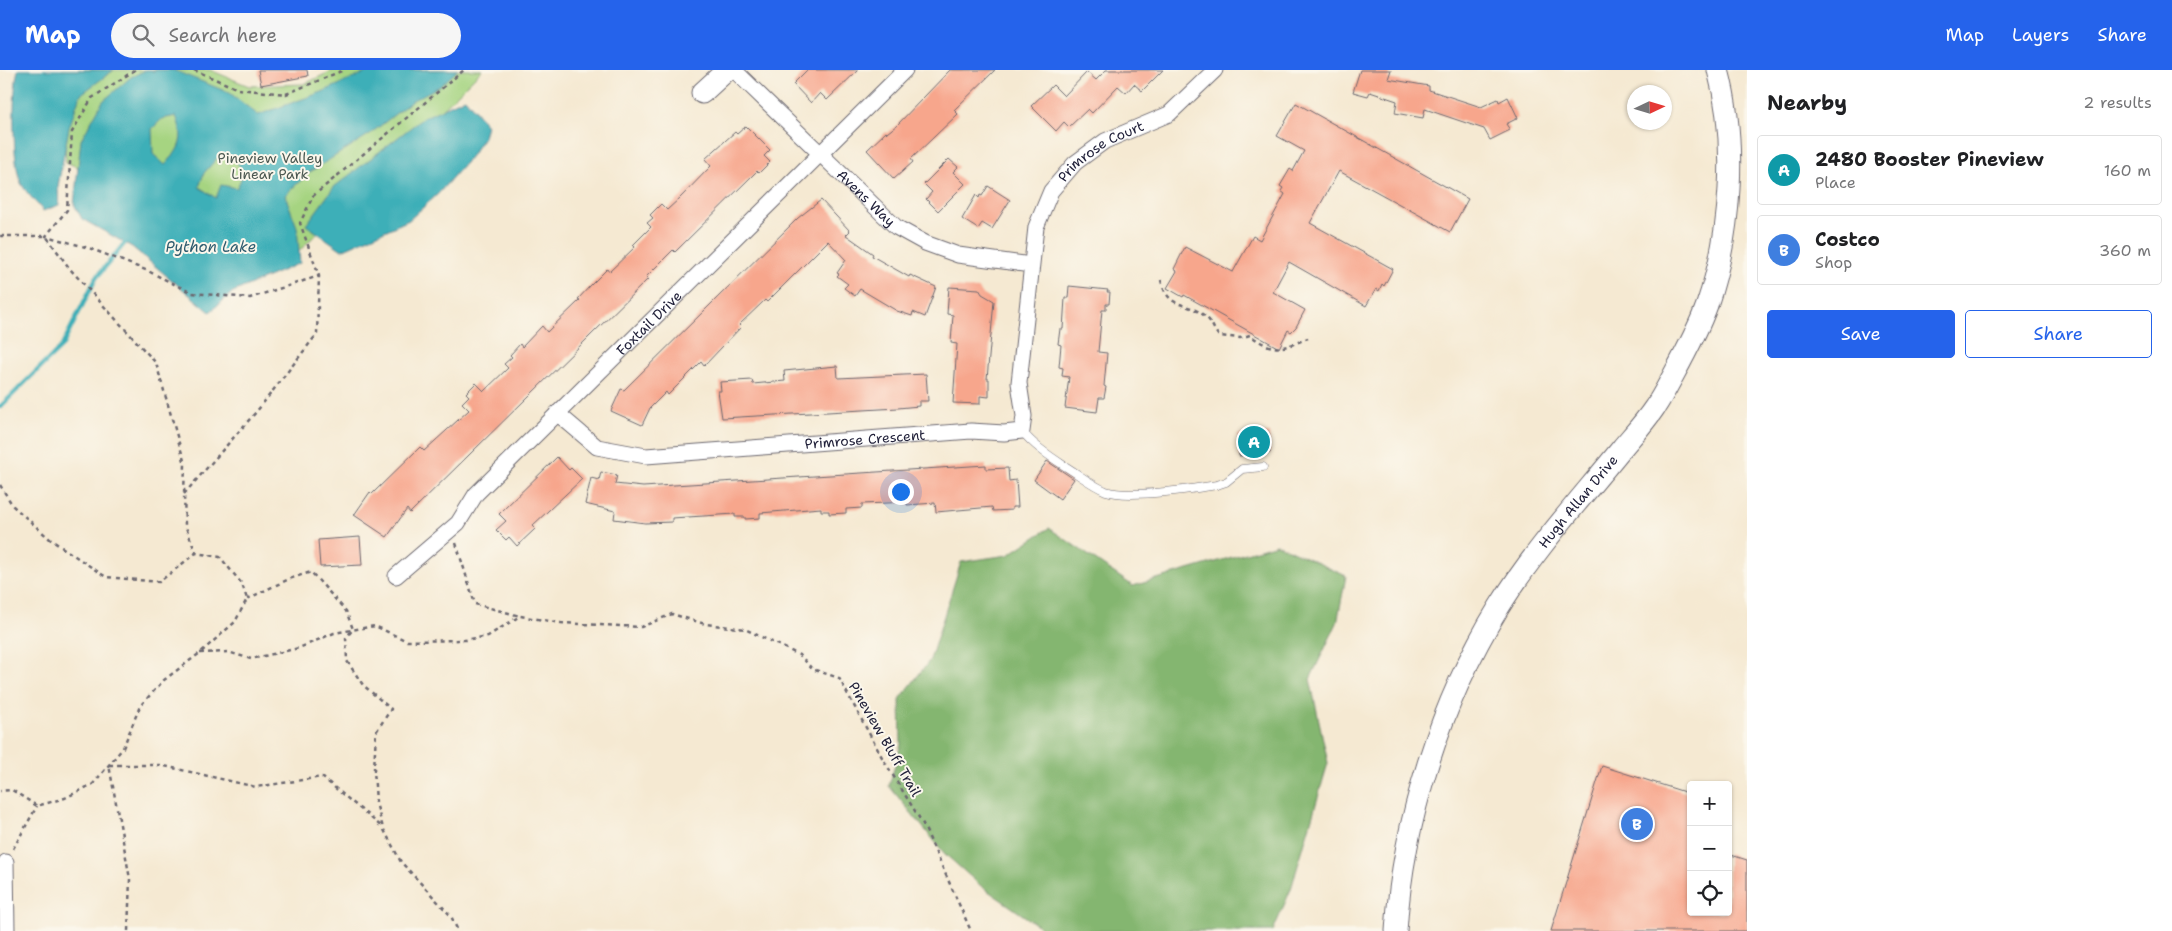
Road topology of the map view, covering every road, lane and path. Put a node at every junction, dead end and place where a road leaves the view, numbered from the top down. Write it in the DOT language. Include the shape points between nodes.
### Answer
graph roads {
  1 [pos="136,70"];
  2 [pos="194,70"];
  3 [pos="344,70"];
  4 [pos="464,70"];
  5 [pos="727,70"];
  6 [pos="734,70"];
  7 [pos="904,70"];
  8 [pos="1215,70"];
  9 [pos="1718,70"];
  10 [pos="702,93"];
  11 [pos="819,152"];
  12 [pos="0,236"];
  13 [pos="46,236"];
  14 [pos="1032,265"];
  15 [pos="319,276"];
  16 [pos="1161,280"];
  17 [pos="1308,338"];
  18 [pos="557,413"];
  19 [pos="1022,431"];
  20 [pos="1263,467"];
  21 [pos="0,486"];
  22 [pos="184,494"];
  23 [pos="452,528"];
  24 [pos="196,553"];
  25 [pos="396,576"];
  26 [pos="247,599"];
  27 [pos="520,616"];
  28 [pos="353,629"];
  29 [pos="200,653"];
  30 [pos="109,764"];
  31 [pos="0,790"];
  32 [pos="37,806"];
  33 [pos="383,828"];
  34 [pos="6,862"];
  35 [pos="7,931"];
  36 [pos="128,931"];
  37 [pos="458,931"];
  38 [pos="971,931"];
  39 [pos="1396,931"];
  1 -- 13 [label="path" via="92,98 72,132 67,210"];
  2 -- 3 [label="path" via="238,89 286,94"];
  4 -- 15 [label="path" via="313,196 300,223"];
  5 -- 10 [label="main road"];
  6 -- 11 [label="street, Avens Way"];
  7 -- 11 [label="street, Foxtail Drive"];
  8 -- 14 [label="street, Primrose Court" via="1169,114 1105,141 1075,163 1051,191 1036,227"];
  9 -- 39 [label="main road, Hugh Allan Drive" via="1726,114 1729,195 1717,269 1707,305 1693,340 1656,406 1526,566 1474,651 1431,753 1418,798 1398,902"];
  11 -- 14 [label="street, Avens Way" via="896,227 924,244 958,254"];
  11 -- 18 [label="street, Foxtail Drive"];
  12 -- 13 [label="path"];
  13 -- 15 [label="path" via="89,248 148,271 192,293 250,298"];
  13 -- 22 [label="path" via="70,269 156,363 185,464"];
  14 -- 19 [label="street" via="1018,383 1024,416"];
  15 -- 22 [label="path" via="317,334"];
  16 -- 17 [label="path" via="1164,293 1172,301 1197,310 1209,319 1219,336 1240,338 1250,335 1273,348 1284,348"];
  18 -- 19 [label="street, Primrose Crescent" via="597,447 646,456 971,431"];
  18 -- 23 [label="street, Foxtail Drive" via="476,494"];
  19 -- 20 [label="lane" via="1031,442 1061,463 1100,488 1116,493 1217,485 1242,469"];
  21 -- 24 [label="path" via="13,506 51,540 106,577 160,582"];
  22 -- 24 [label="path" via="185,525"];
  23 -- 25 [label="street, Foxtail Drive"];
  23 -- 27 [label="path, Pineview Bluff Trail" via="475,604"];
  24 -- 26 [label="path" via="220,557 242,584"];
  26 -- 28 [label="path" via="310,572 346,611"];
  26 -- 29 [label="path" via="235,622"];
  27 -- 28 [label="path" via="488,636 464,640 407,641 375,626"];
  27 -- 38 [label="path, Pineview Bluff Trail" via="561,623 641,627 672,614 705,624 745,629 801,656 812,669 838,678 922,824"];
  28 -- 29 [label="path" via="334,633 299,648 251,659 228,652"];
  28 -- 33 [label="path" via="346,638 347,661 362,684 391,709 376,732 376,803"];
  29 -- 30 [label="path" via="164,680 140,706 124,748"];
  30 -- 32 [label="path" via="93,784 65,798"];
  30 -- 33 [label="path" via="160,765 256,787 322,777"];
  30 -- 36 [label="path" via="130,879"];
  31 -- 32 [label="path" via="12,790"];
  32 -- 34 [label="path"];
  33 -- 37 [label="path" via="401,862 451,916"];
  34 -- 35 [label="street"];
}
